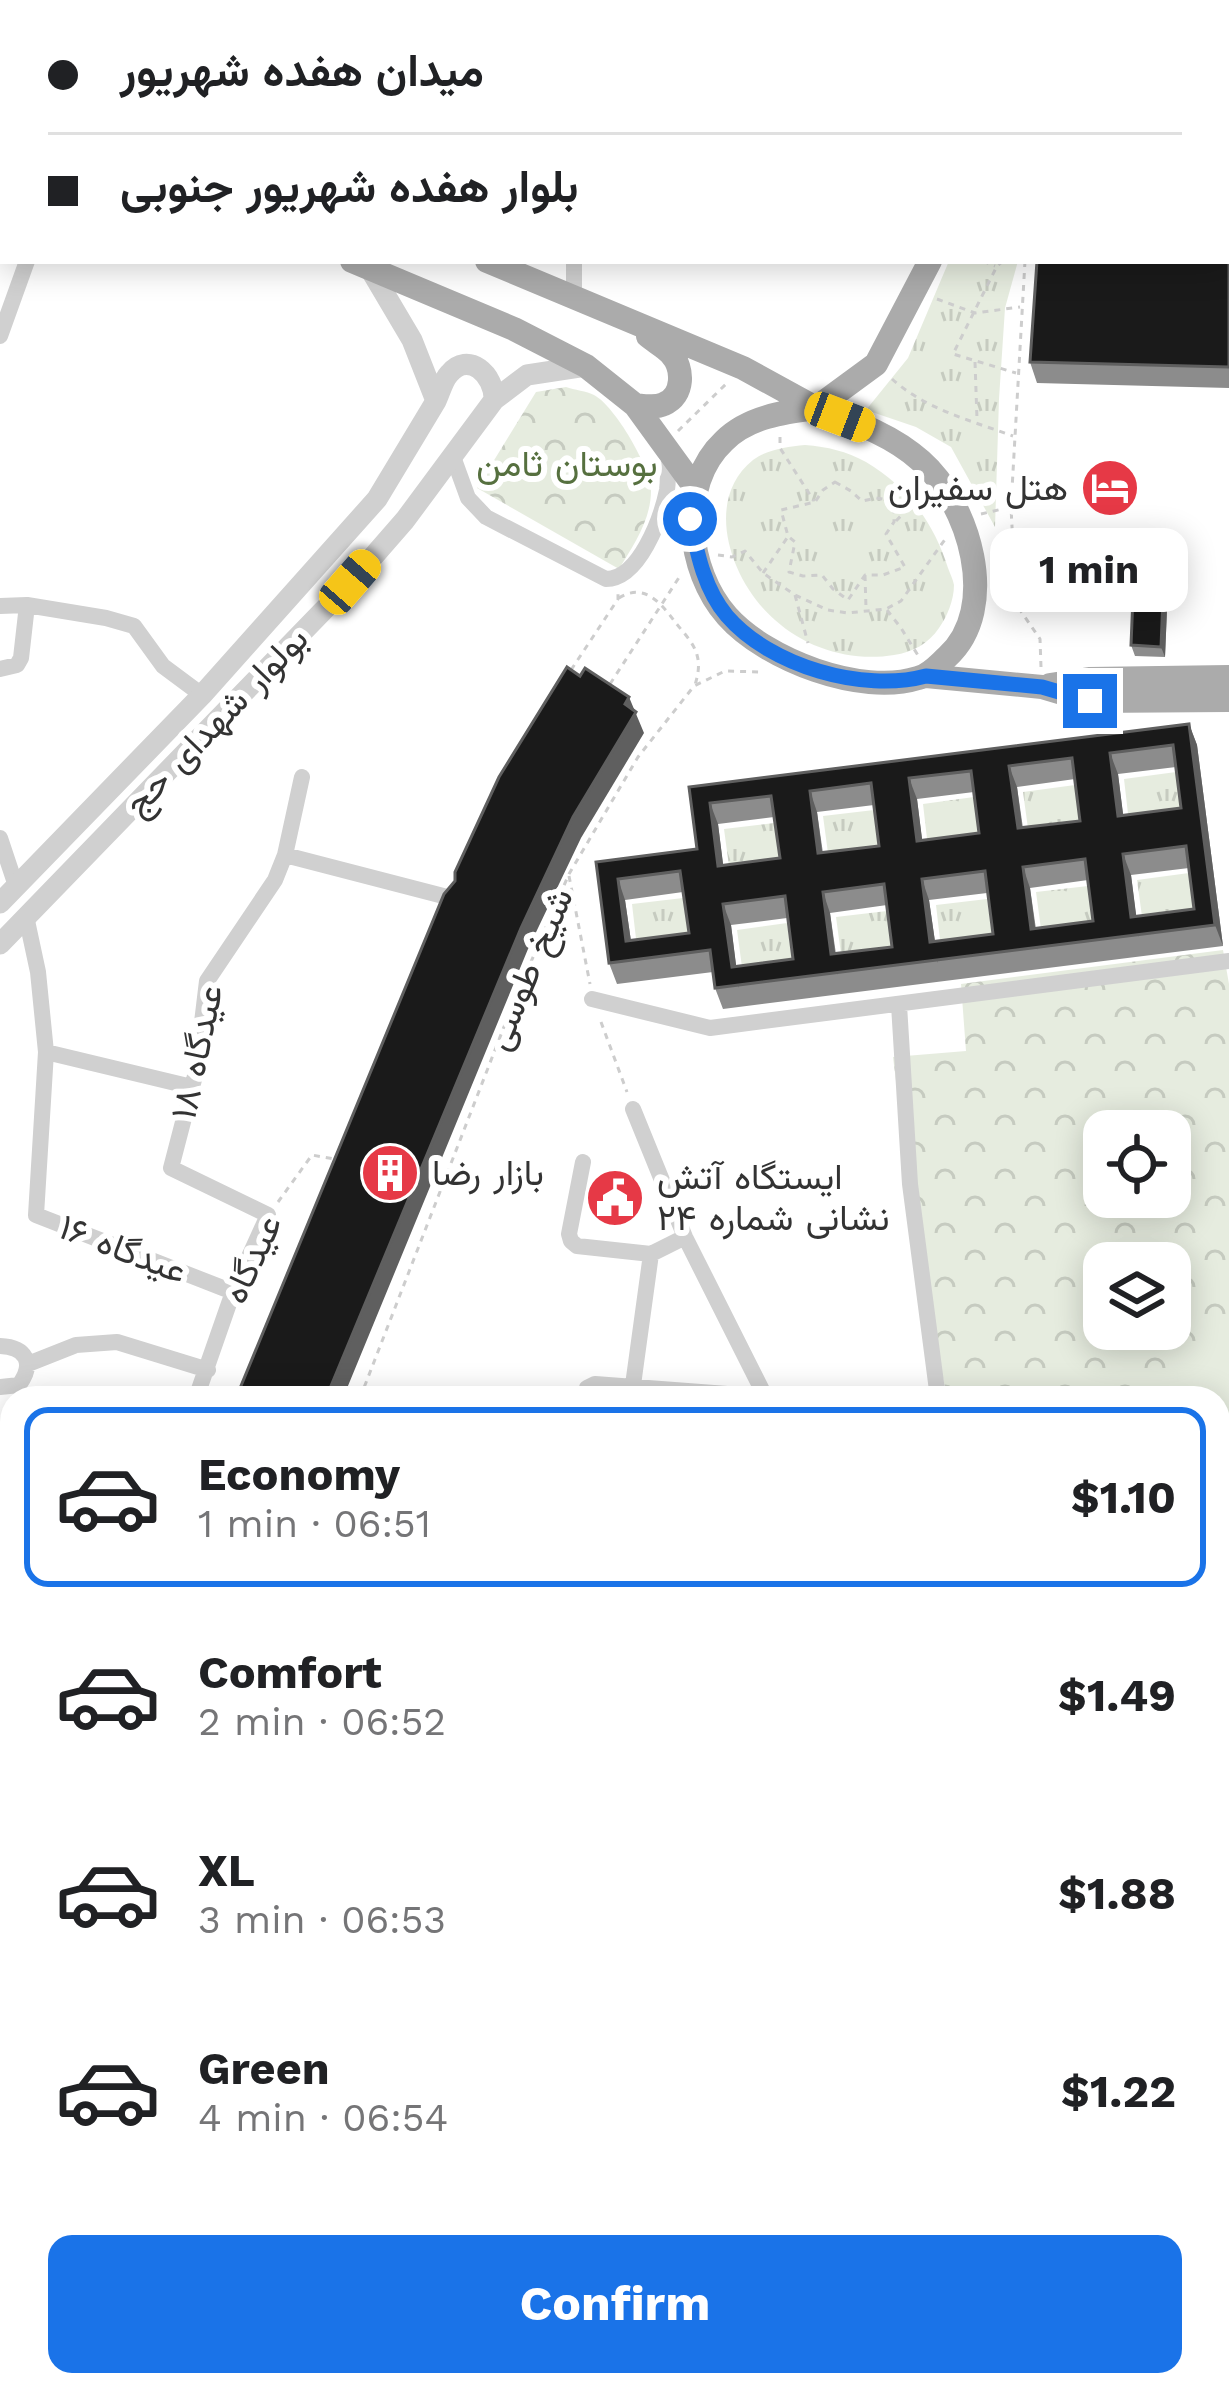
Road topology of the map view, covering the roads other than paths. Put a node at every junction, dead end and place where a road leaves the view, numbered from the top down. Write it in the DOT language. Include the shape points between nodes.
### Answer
graph roads {
  1 [pos="26,264"];
  2 [pos="494,264"];
  3 [pos="574,264"];
  4 [pos="925,264"];
  5 [pos="361,265"];
  6 [pos="574,297"];
  7 [pos="628,320"];
  8 [pos="0,336"];
  9 [pos="586,366"];
  10 [pos="494,400"];
  11 [pos="436,401"];
  12 [pos="635,405"];
  13 [pos="817,407"];
  14 [pos="665,447"];
  15 [pos="452,454"];
  16 [pos="696,489"];
  17 [pos="0,605"];
  18 [pos="27,605"];
  19 [pos="0,669"];
  20 [pos="926,676"];
  21 [pos="1229,677"];
  22 [pos="1042,687"];
  23 [pos="202,695"];
  24 [pos="1229,700"];
  25 [pos="302,777"];
  26 [pos="0,838"];
  27 [pos="285,855"];
  28 [pos="16,886"];
  29 [pos="451,898"];
  30 [pos="0,903"];
  31 [pos="26,916"];
  32 [pos="0,944"];
  33 [pos="1229,961"];
  34 [pos="592,1000"];
  35 [pos="899,1005"];
  36 [pos="46,1052"];
  37 [pos="192,1087"];
  38 [pos="633,1109"];
  39 [pos="583,1162"];
  40 [pos="268,1215"];
  41 [pos="685,1237"];
  42 [pos="651,1254"];
  43 [pos="233,1292"];
  44 [pos="0,1346"];
  45 [pos="28,1364"];
  46 [pos="208,1370"];
  47 [pos="633,1385"];
  48 [pos="10,1386"];
  49 [pos="201,1386"];
  50 [pos="589,1386"];
  51 [pos="643,1386"];
  52 [pos="760,1386"];
  53 [pos="936,1386"];
  1 -- 8 [label="street"];
  2 -- 6 [label="main road"];
  3 -- 6 [label="street"];
  4 -- 13 [label="main road" via="876,364"];
  5 -- 9 [label="main road"];
  5 -- 11 [label="street" via="412,340"];
  6 -- 7 [label="main road"];
  7 -- 12 [label="main road" via="670,354 680,374 662,406"];
  7 -- 13 [label="main road"];
  9 -- 10 [label="street, بولوار شهدای حج" via="527,375"];
  9 -- 12 [label="main road"];
  10 -- 11 [label="street, بولوار شهدای حج" via="480,368 460,366"];
  10 -- 15 [label="street, بولوار شهدای حج"];
  11 -- 23 [label="street, بولوار شهدای حج" via="377,499"];
  12 -- 14 [label="main road"];
  13 -- 16 [label="main road" via="782,412 723,441"];
  13 -- 20 [label="main road" via="896,441 943,485 960,518 974,561 974,607 956,649"];
  14 -- 15 [label="street" via="661,511 618,579 486,517 468,498"];
  14 -- 16 [label="main road"];
  15 -- 31 [label="street, بولوار شهدای حج" via="350,582"];
  16 -- 20 [label="main road" via="690,519 709,588 750,636 822,673 861,681"];
  17 -- 18 [label="street"];
  18 -- 19 [label="street" via="21,658"];
  18 -- 23 [label="street" via="134,626 163,665"];
  20 -- 22 [label="main road"];
  21 -- 22 [label="main road"];
  22 -- 24 [label="main road" via="1090,701"];
  23 -- 28 [label="street, بولوار شهدای حج"];
  25 -- 27 [label="street, عیدگاه ۱۸"];
  26 -- 28 [label="street"];
  27 -- 29 [label="street"];
  27 -- 37 [label="street, عیدگاه ۱۸" via="206,981"];
  28 -- 30 [label="street, بولوار شهدای حج"];
  31 -- 32 [label="street, بولوار شهدای حج"];
  31 -- 36 [label="street, عیدگاه ۱۶"];
  33 -- 35 [label="street"];
  34 -- 35 [label="street" via="710,1028"];
  35 -- 53 [label="street" via="910,1184"];
  36 -- 37 [label="street"];
  36 -- 43 [label="street, عیدگاه ۱۶" via="36,1215"];
  37 -- 40 [label="street, عیدگاه ۱۸" via="171,1168"];
  38 -- 41 [label="street"];
  39 -- 42 [label="street" via="571,1241"];
  40 -- 43 [label="street, عیدگاه"];
  41 -- 42 [label="street"];
  41 -- 52 [label="street"];
  42 -- 47 [label="street"];
  43 -- 46 [label="street, عیدگاه"];
  44 -- 45 [label="street" via="14,1347"];
  45 -- 46 [label="street" via="76,1345 117,1342"];
  45 -- 48 [label="street" via="19,1385"];
  46 -- 49 [label="street, عیدگاه"];
  47 -- 50 [label="street"];
  47 -- 51 [label="street"];
}
